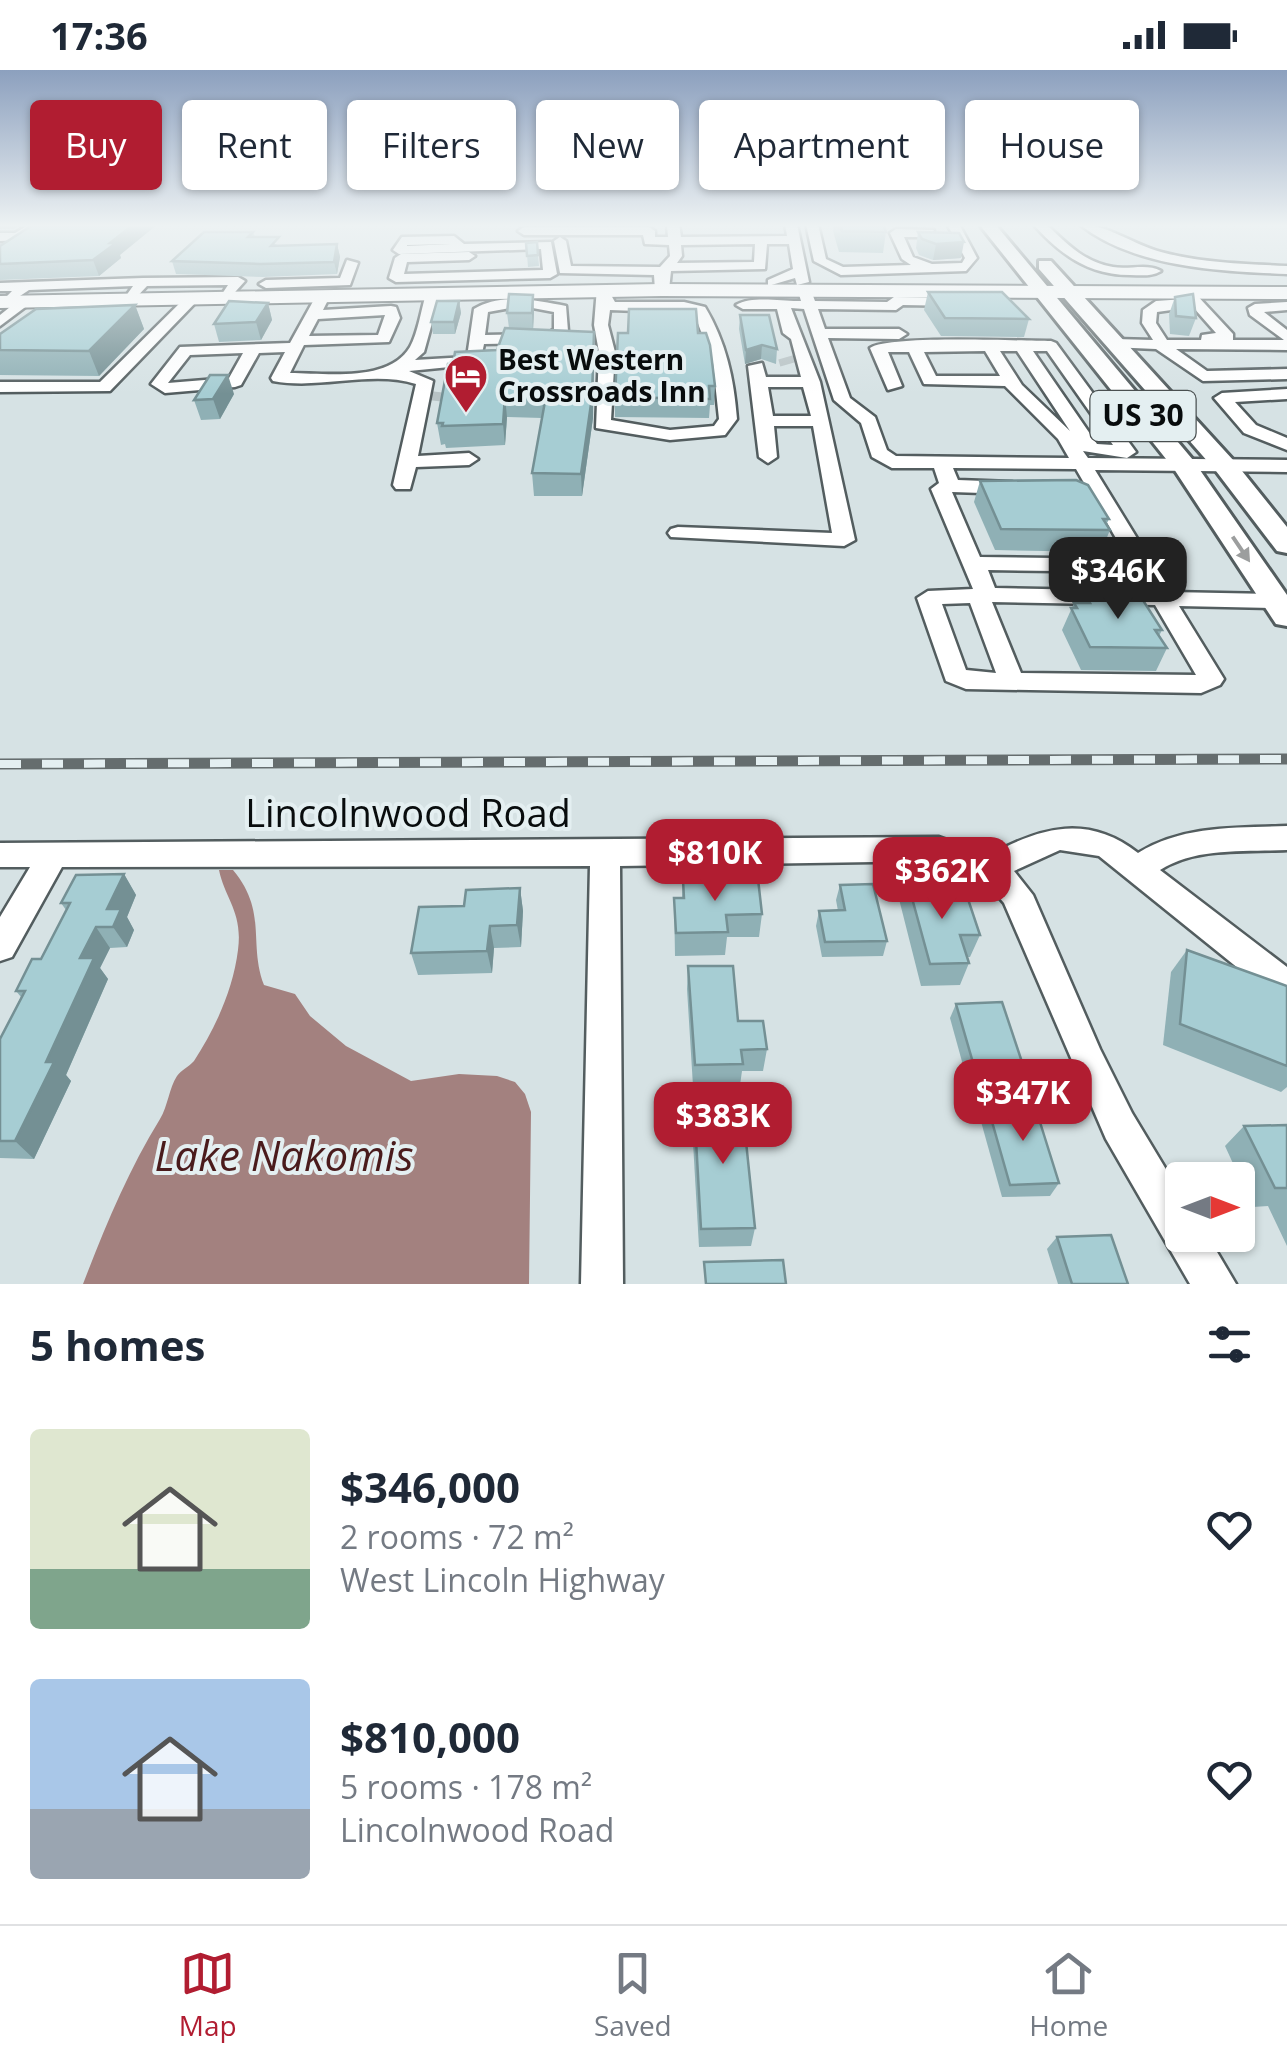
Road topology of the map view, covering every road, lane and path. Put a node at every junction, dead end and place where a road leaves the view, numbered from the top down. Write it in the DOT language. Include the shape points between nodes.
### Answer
graph roads {
  1 [pos="268,281"];
  2 [pos="343,281"];
  3 [pos="422,281"];
  4 [pos="465,281"];
  5 [pos="516,281"];
  6 [pos="539,281"];
  7 [pos="654,281"];
  8 [pos="676,281"];
  9 [pos="681,281"];
  10 [pos="802,281"];
  11 [pos="812,281"];
  12 [pos="1045,281"];
  13 [pos="1047,281"];
  14 [pos="1150,281"];
  15 [pos="1248,281"];
  16 [pos="465,285"];
  17 [pos="1052,288"];
  18 [pos="1176,288"];
  19 [pos="260,290"];
  20 [pos="136,291"];
  21 [pos="520,293"];
  22 [pos="1287,293"];
  23 [pos="433,294"];
  24 [pos="806,296"];
  25 [pos="226,297"];
  26 [pos="193,298"];
  27 [pos="742,299"];
  28 [pos="9,300"];
  29 [pos="333,300"];
  30 [pos="892,300"];
  31 [pos="603,303"];
  32 [pos="1287,306"];
  33 [pos="1015,312"];
  34 [pos="786,319"];
  35 [pos="151,320"];
  36 [pos="171,320"];
  37 [pos="910,333"];
  38 [pos="331,340"];
  39 [pos="478,340"];
  40 [pos="1046,340"];
  41 [pos="1284,340"];
  42 [pos="1159,342"];
  43 [pos="297,344"];
  44 [pos="1115,344"];
  45 [pos="943,345"];
  46 [pos="1083,345"];
  47 [pos="990,346"];
  48 [pos="1022,346"];
  49 [pos="254,348"];
  50 [pos="220,349"];
  51 [pos="1248,351"];
  52 [pos="1184,359"];
  53 [pos="1285,369"];
  54 [pos="390,370"];
  55 [pos="970,381"];
  56 [pos="1011,381"];
  57 [pos="802,382"];
  58 [pos="196,386"];
  59 [pos="894,386"];
  60 [pos="0,387"];
  61 [pos="1286,395"];
  62 [pos="821,420"];
  63 [pos="765,421"];
  64 [pos="1287,445"];
  65 [pos="768,457"];
  66 [pos="469,459"];
  67 [pos="408,462"];
  68 [pos="942,464"];
  69 [pos="1082,464"];
  70 [pos="1184,464"];
  71 [pos="1225,466"];
  72 [pos="1287,466"];
  73 [pos="403,485"];
  74 [pos="950,486"];
  75 [pos="1042,488"];
  76 [pos="678,532"];
  77 [pos="1287,545"];
  78 [pos="975,563"];
  79 [pos="1144,566"];
  80 [pos="986,595"];
  81 [pos="1164,599"];
  82 [pos="1281,610"];
  83 [pos="1012,681"];
  84 [pos="1287,838"];
  85 [pos="54,854"];
  86 [pos="605,854"];
  87 [pos="0,855"];
  88 [pos="992,868"];
  89 [pos="1136,868"];
  90 [pos="0,947"];
  91 [pos="1287,988"];
  92 [pos="1165,1204"];
  93 [pos="1195,1252"];
  94 [pos="602,1284"];
  95 [pos="1216,1284"];
  1 -- 19 [label="street"];
  2 -- 29 [label="street"];
  3 -- 16 [label="street"];
  4 -- 16 [label="street"];
  5 -- 21 [label="street"];
  6 -- 21 [label="street"];
  7 -- 31 [label="highway"];
  8 -- 24 [label="highway" via="773,283"];
  9 -- 27 [label="highway"];
  10 -- 24 [label="street"];
  11 -- 24 [label="street"];
  12 -- 17 [label="main road, US 30"];
  13 -- 17 [label="main road, US 30"];
  14 -- 18 [label="street"];
  15 -- 18 [label="highway"];
  16 -- 21 [label="highway"];
  16 -- 23 [label="highway"];
  17 -- 18 [label="highway"];
  17 -- 24 [label="highway"];
  17 -- 30 [label="highway"];
  17 -- 44 [label="main road, US 30"];
  17 -- 46 [label="main road, US 30"];
  18 -- 22 [label="highway"];
  18 -- 42 [label="street" via="1150,310"];
  18 -- 42 [label="street" via="1228,337"];
  19 -- 25 [label="highway"];
  19 -- 29 [label="highway"];
  20 -- 25 [label="street" via="238,281"];
  20 -- 26 [label="highway"];
  20 -- 28 [label="highway"];
  21 -- 31 [label="highway"];
  21 -- 39 [label="street" via="482,309"];
  21 -- 39 [label="street" via="561,309 561,331 540,339"];
  23 -- 29 [label="highway"];
  23 -- 54 [label="street" via="416,352"];
  24 -- 27 [label="highway"];
  24 -- 30 [label="highway"];
  24 -- 34 [label="street"];
  24 -- 37 [label="street"];
  24 -- 68 [label="street" via="842,400 869,421 879,453 892,462"];
  25 -- 26 [label="highway"];
  26 -- 36 [label="street"];
  27 -- 34 [label="street"];
  27 -- 34 [label="street" via="746,319"];
  29 -- 38 [label="street"];
  29 -- 38 [label="street" via="392,310 394,318 384,339"];
  29 -- 43 [label="street"];
  30 -- 33 [label="street" via="1002,302"];
  30 -- 37 [label="street"];
  31 -- 31 [label="street" via="700,310 719,350 728,419 719,431 670,435 602,424"];
  32 -- 41 [label="street" via="1255,308"];
  34 -- 57 [label="street" via="798,338"];
  34 -- 57 [label="street" via="782,338"];
  35 -- 36 [label="street"];
  36 -- 60 [label="street" via="104,387"];
  37 -- 45 [label="street"];
  37 -- 55 [label="street" via="930,381"];
  37 -- 59 [label="street" via="878,348"];
  38 -- 43 [label="street"];
  39 -- 54 [label="street" via="474,361"];
  40 -- 46 [label="street"];
  40 -- 48 [label="street"];
  40 -- 48 [label="street" via="1127,452 1091,449"];
  41 -- 51 [label="street"];
  41 -- 53 [label="street"];
  42 -- 44 [label="street"];
  42 -- 51 [label="street"];
  42 -- 52 [label="street"];
  43 -- 49 [label="street"];
  43 -- 54 [label="street" via="279,378 354,378"];
  44 -- 71 [label="main road, US 30"];
  45 -- 47 [label="street"];
  45 -- 55 [label="street"];
  46 -- 70 [label="main road, US 30"];
  47 -- 48 [label="street"];
  47 -- 56 [label="street"];
  49 -- 50 [label="street"];
  49 -- 58 [label="street" via="236,382"];
  50 -- 58 [label="street"];
  50 -- 58 [label="street" via="180,353 159,384"];
  51 -- 52 [label="street"];
  51 -- 53 [label="street"];
  52 -- 53 [label="street" via="1203,376"];
  54 -- 67 [label="street" via="425,381 429,397"];
  55 -- 56 [label="street"];
  56 -- 69 [label="street"];
  57 -- 62 [label="street"];
  57 -- 63 [label="street" via="758,374"];
  61 -- 64 [label="street" via="1222,398 1250,430"];
  62 -- 63 [label="street"];
  62 -- 76 [label="street" via="844,540"];
  63 -- 65 [label="street"];
  66 -- 67 [label="street"];
  67 -- 73 [label="street"];
  68 -- 69 [label="street"];
  68 -- 74 [label="street"];
  69 -- 70 [label="street"];
  69 -- 79 [label="street" via="1088,489"];
  70 -- 71 [label="street"];
  70 -- 82 [label="main road, US 30, one-way"];
  71 -- 72 [label="street"];
  71 -- 77 [label="main road, US 30"];
  74 -- 75 [label="street"];
  74 -- 78 [label="street" via="941,489"];
  78 -- 79 [label="street"];
  78 -- 80 [label="street"];
  79 -- 81 [label="street"];
  80 -- 81 [label="street"];
  80 -- 83 [label="street" via="980,600"];
  80 -- 83 [label="street" via="928,598 955,676"];
  81 -- 82 [label="street"];
  81 -- 83 [label="street" via="1210,680"];
  84 -- 89 [label="street" via="1170,848"];
  85 -- 86 [label="street, Lincolnwood Road"];
  85 -- 87 [label="street, Lincolnwood Road"];
  85 -- 90 [label="street"];
  86 -- 88 [label="street, Lincolnwood Road" via="940,849"];
  86 -- 94 [label="street"];
  88 -- 89 [label="street" via="1043,841 1077,836 1109,847"];
  88 -- 92 [label="street" via="1017,895 1087,1060"];
  89 -- 91 [label="street"];
  93 -- 95 [label="street"];
}
